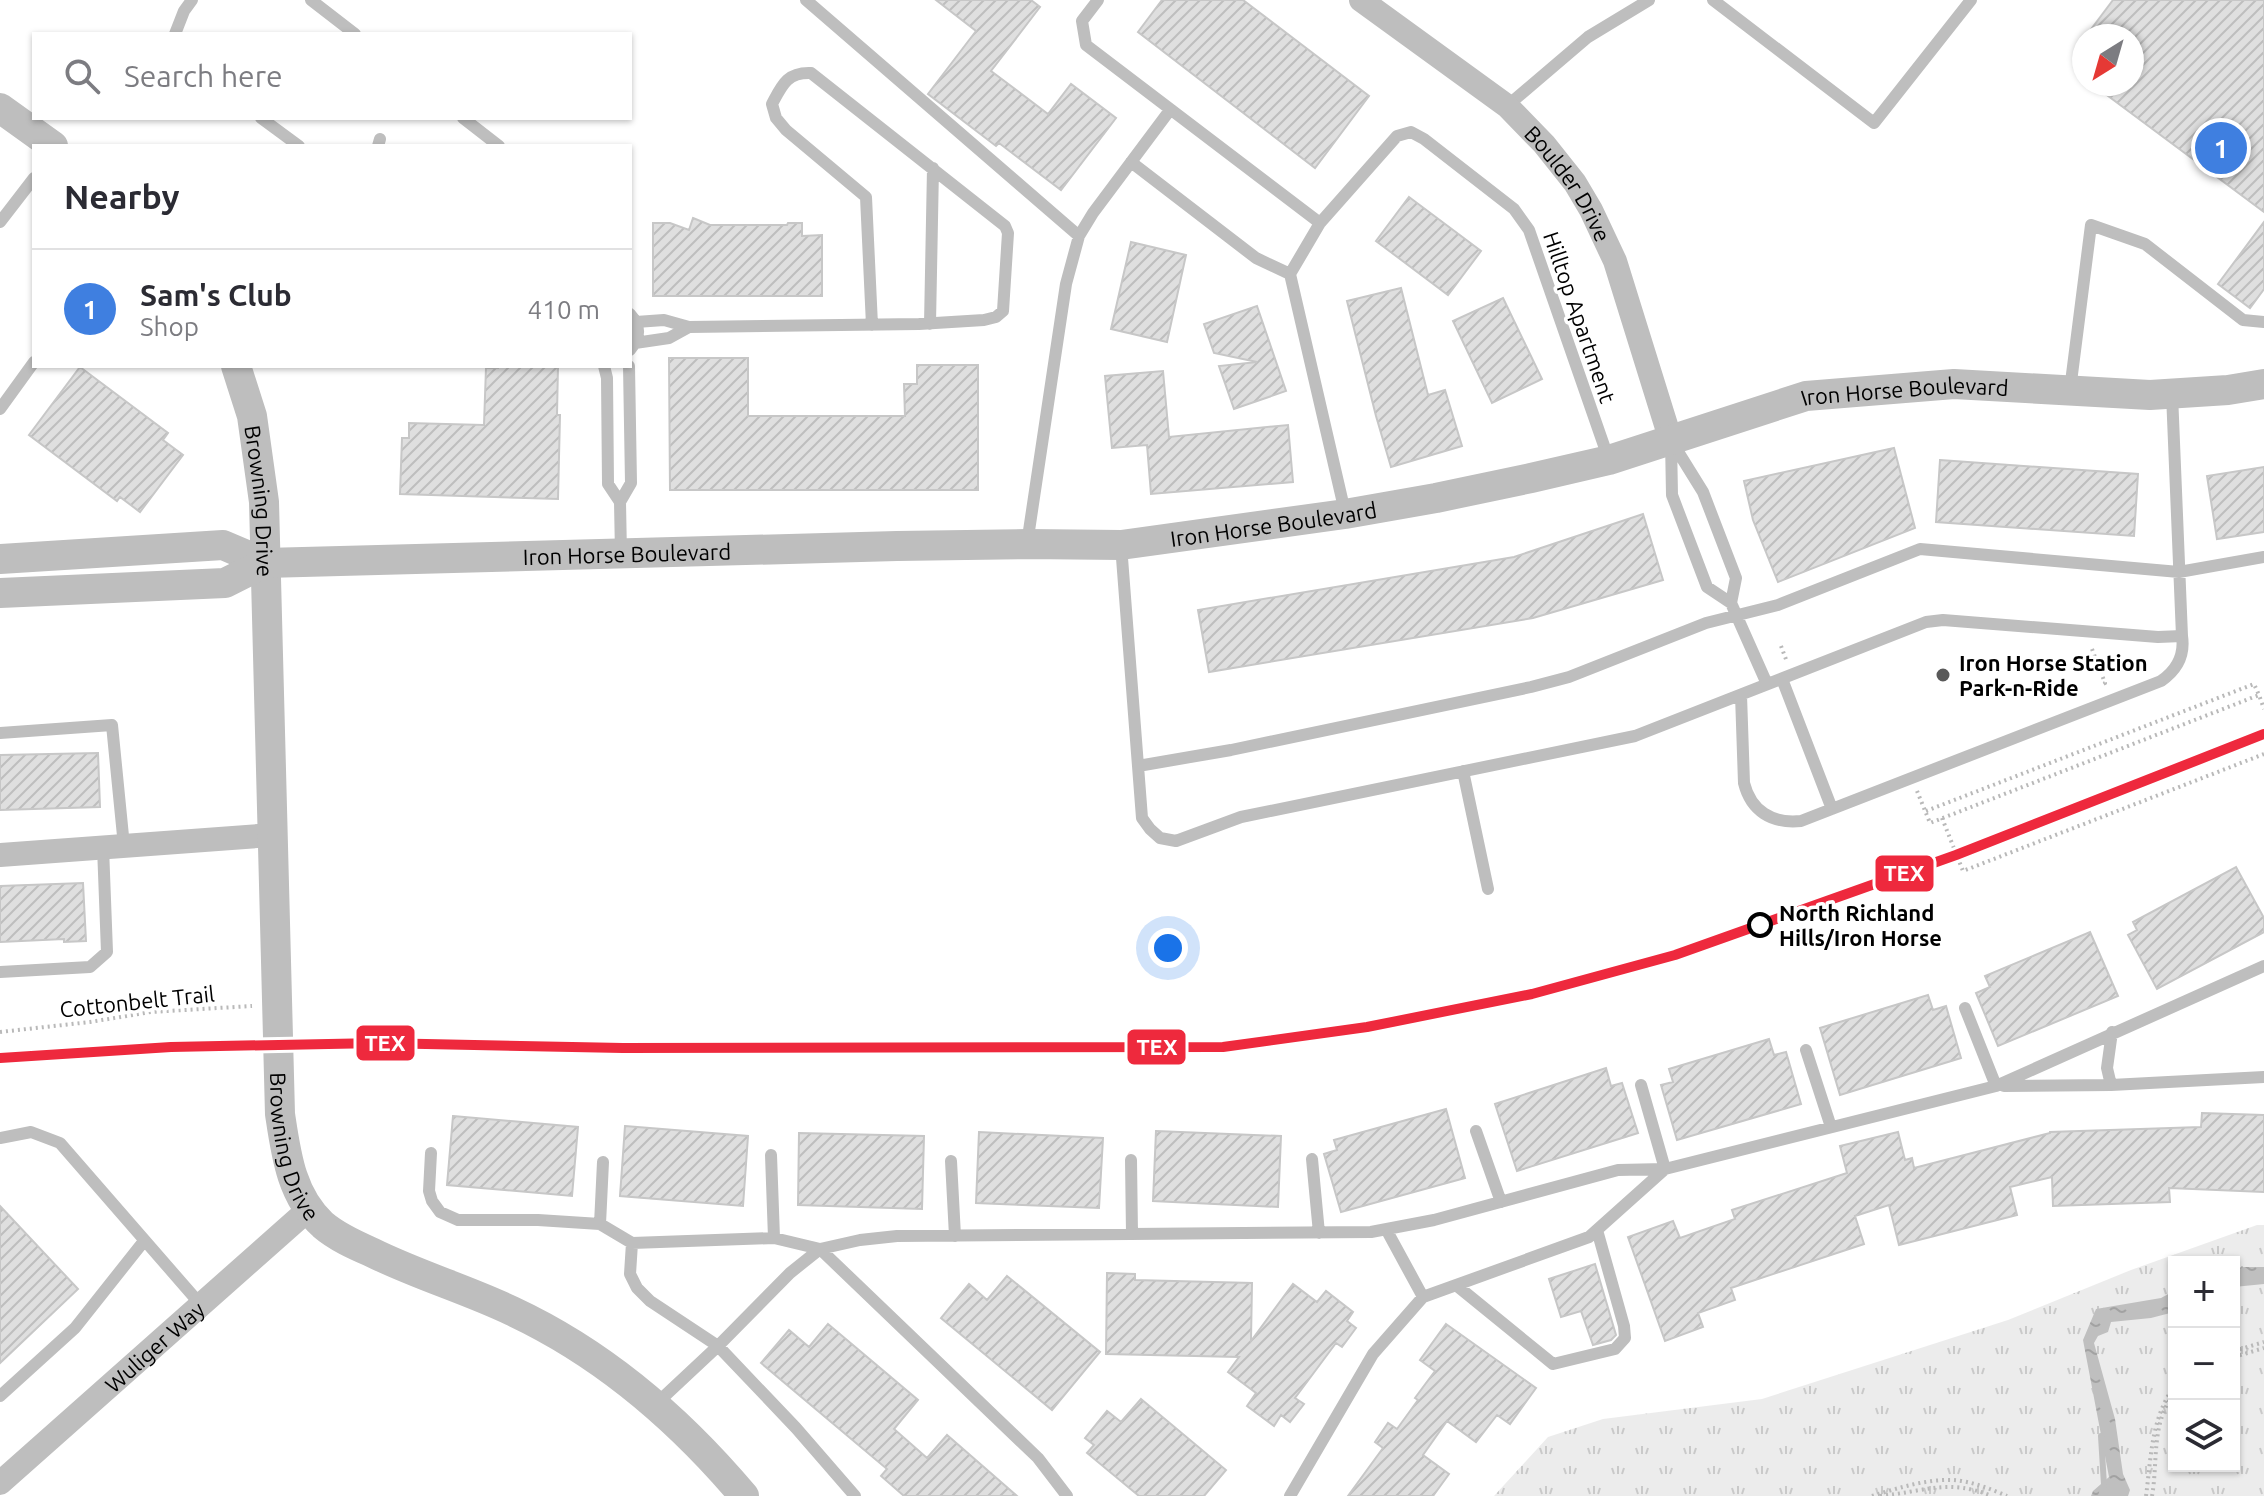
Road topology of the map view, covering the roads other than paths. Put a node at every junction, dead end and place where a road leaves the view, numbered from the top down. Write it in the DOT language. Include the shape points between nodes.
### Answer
graph roads {
  1 [pos="192,0"];
  2 [pos="311,0"];
  3 [pos="806,0"];
  4 [pos="1098,0"];
  5 [pos="1361,0"];
  6 [pos="1649,0"];
  7 [pos="1713,0"];
  8 [pos="1971,0"];
  9 [pos="176,32"];
  10 [pos="352,32"];
  11 [pos="1507,106"];
  12 [pos="0,108"];
  13 [pos="1170,110"];
  14 [pos="264,120"];
  15 [pos="466,120"];
  16 [pos="50,144"];
  17 [pos="296,144"];
  18 [pos="496,144"];
  19 [pos="1131,162"];
  20 [pos="933,168"];
  21 [pos="32,181"];
  22 [pos="0,222"];
  23 [pos="1320,223"];
  24 [pos="1079,236"];
  25 [pos="1290,274"];
  26 [pos="632,315"];
  27 [pos="2264,322"];
  28 [pos="930,324"];
  29 [pos="872,325"];
  30 [pos="689,327"];
  31 [pos="632,350"];
  32 [pos="32,365"];
  33 [pos="237,368"];
  34 [pos="604,368"];
  35 [pos="629,368"];
  36 [pos="2264,384"];
  37 [pos="2070,390"];
  38 [pos="2172,394"];
  39 [pos="0,409"];
  40 [pos="1671,441"];
  41 [pos="1609,460"];
  42 [pos="620,502"];
  43 [pos="1345,514"];
  44 [pos="1027,544"];
  45 [pos="1121,545"];
  46 [pos="0,553"];
  47 [pos="621,554"];
  48 [pos="2264,557"];
  49 [pos="0,559"];
  50 [pos="265,563"];
  51 [pos="2179,572"];
  52 [pos="0,593"];
  53 [pos="1734,609"];
  54 [pos="2182,636"];
  55 [pos="1787,677"];
  56 [pos="1767,684"];
  57 [pos="1741,695"];
  58 [pos="0,733"];
  59 [pos="1138,766"];
  60 [pos="1463,771"];
  61 [pos="1832,809"];
  62 [pos="272,835"];
  63 [pos="113,847"];
  64 [pos="0,855"];
  65 [pos="1488,889"];
  66 [pos="2264,966"];
  67 [pos="0,972"];
  68 [pos="1965,1008"];
  69 [pos="2112,1032"];
  70 [pos="1806,1050"];
  71 [pos="2264,1077"];
  72 [pos="1641,1085"];
  73 [pos="2111,1085"];
  74 [pos="1996,1086"];
  75 [pos="1831,1127"];
  76 [pos="1476,1131"];
  77 [pos="0,1138"];
  78 [pos="431,1153"];
  79 [pos="771,1155"];
  80 [pos="1312,1159"];
  81 [pos="1131,1160"];
  82 [pos="951,1161"];
  83 [pos="603,1162"];
  84 [pos="1665,1169"];
  85 [pos="1501,1202"];
  86 [pos="309,1209"];
  87 [pos="600,1224"];
  88 [pos="1386,1229"];
  89 [pos="1597,1230"];
  90 [pos="1319,1233"];
  91 [pos="1132,1234"];
  92 [pos="955,1236"];
  93 [pos="774,1238"];
  94 [pos="144,1241"];
  95 [pos="632,1243"];
  96 [pos="820,1249"];
  97 [pos="1456,1285"];
  98 [pos="1423,1297"];
  99 [pos="201,1305"];
  100 [pos="718,1346"];
  101 [pos="0,1396"];
  102 [pos="656,1404"];
  103 [pos="0,1483"];
  104 [pos="744,1496"];
  105 [pos="855,1496"];
  106 [pos="1067,1496"];
  107 [pos="1290,1496"];
  1 -- 9 [label="lane"];
  2 -- 10 [label="lane"];
  3 -- 24 [label="lane"];
  4 -- 13 [label="lane" via="1082,21 1086,45"];
  5 -- 11 [label="street, Boulder Drive"];
  6 -- 11 [label="lane" via="1588,37"];
  7 -- 8 [label="lane" via="1874,123"];
  11 -- 40 [label="street, Boulder Drive" via="1544,144 1591,210 1615,261"];
  12 -- 16 [label="street"];
  13 -- 19 [label="lane"];
  13 -- 23 [label="lane"];
  14 -- 17 [label="lane"];
  15 -- 18 [label="lane"];
  19 -- 24 [label="lane"];
  19 -- 25 [label="lane" via="1256,258"];
  20 -- 28 [label="lane"];
  20 -- 28 [label="lane" via="995,216 1008,233 1003,311 984,320"];
  20 -- 29 [label="lane" via="811,73 791,76 772,104 786,130 866,197"];
  21 -- 22 [label="lane"];
  23 -- 25 [label="lane, Hilltop Apartment"];
  23 -- 41 [label="lane, Hilltop Apartment" via="1397,136 1411,132 1514,209 1529,230"];
  24 -- 44 [label="lane" via="1066,284"];
  25 -- 43 [label="lane"];
  26 -- 30 [label="lane"];
  26 -- 31 [label="lane" via="638,337"];
  27 -- 37 [label="lane" via="2243,320 2145,244 2091,225"];
  28 -- 29 [label="lane"];
  29 -- 30 [label="lane"];
  30 -- 31 [label="lane"];
  32 -- 39 [label="lane"];
  33 -- 50 [label="street, Browning Drive" via="252,416 264,502"];
  34 -- 42 [label="lane" via="608,484"];
  35 -- 42 [label="lane" via="631,483"];
  36 -- 38 [label="street, Iron Horse Boulevard"];
  37 -- 38 [label="street, Iron Horse Boulevard"];
  37 -- 40 [label="street, Iron Horse Boulevard" via="1954,384 1806,396"];
  38 -- 51 [label="lane"];
  40 -- 41 [label="street, Iron Horse Boulevard"];
  40 -- 53 [label="lane" via="1703,492 1736,578"];
  40 -- 53 [label="lane" via="1672,495 1707,587"];
  41 -- 43 [label="street, Iron Horse Boulevard"];
  42 -- 47 [label="lane"];
  43 -- 45 [label="street, Iron Horse Boulevard"];
  44 -- 45 [label="street, Iron Horse Boulevard"];
  44 -- 47 [label="street, Iron Horse Boulevard"];
  45 -- 59 [label="lane"];
  46 -- 49 [label="lane"];
  47 -- 50 [label="street, Iron Horse Boulevard"];
  48 -- 51 [label="lane"];
  49 -- 50 [label="street, Iron Horse Boulevard" via="223,545"];
  50 -- 52 [label="street, Iron Horse Boulevard" via="225,583"];
  50 -- 62 [label="street, Browning Drive"];
  51 -- 53 [label="lane" via="1920,549 1778,605"];
  51 -- 54 [label="lane"];
  53 -- 56 [label="lane"];
  53 -- 59 [label="lane" via="1569,677"];
  54 -- 55 [label="lane" via="1943,620"];
  54 -- 61 [label="lane" via="2181,659 2161,681"];
  55 -- 56 [label="lane"];
  55 -- 61 [label="lane"];
  56 -- 57 [label="lane"];
  57 -- 60 [label="lane" via="1635,736"];
  57 -- 61 [label="lane" via="1744,783 1751,801 1781,822"];
  58 -- 63 [label="lane" via="112,725"];
  59 -- 60 [label="lane" via="1142,818 1160,838 1176,841 1241,817"];
  60 -- 65 [label="lane"];
  62 -- 63 [label="street"];
  62 -- 86 [label="street, Browning Drive" via="280,1114 295,1185"];
  63 -- 64 [label="street"];
  63 -- 67 [label="lane" via="107,952 90,967"];
  66 -- 69 [label="lane"];
  68 -- 74 [label="lane"];
  69 -- 73 [label="lane" via="2107,1068"];
  69 -- 74 [label="lane"];
  70 -- 75 [label="lane"];
  71 -- 73 [label="lane"];
  72 -- 84 [label="lane"];
  73 -- 74 [label="lane"];
  74 -- 75 [label="lane"];
  75 -- 84 [label="lane"];
  76 -- 85 [label="lane"];
  77 -- 94 [label="lane" via="31,1132 60,1143"];
  78 -- 87 [label="lane" via="429,1191 440,1212 449,1217"];
  79 -- 93 [label="lane"];
  80 -- 90 [label="lane"];
  81 -- 91 [label="lane"];
  82 -- 92 [label="lane"];
  83 -- 87 [label="lane"];
  84 -- 85 [label="lane" via="1618,1170"];
  84 -- 89 [label="lane"];
  85 -- 88 [label="lane"];
  86 -- 99 [label="street, Wuliger Way"];
  86 -- 102 [label="street, Browning Drive" via="349,1242 574,1343"];
  87 -- 95 [label="lane"];
  88 -- 90 [label="lane"];
  88 -- 98 [label="lane"];
  89 -- 97 [label="lane"];
  89 -- 97 [label="lane" via="1624,1326 1625,1338 1615,1349 1553,1364"];
  90 -- 91 [label="lane"];
  91 -- 92 [label="lane"];
  92 -- 96 [label="lane" via="897,1236"];
  93 -- 95 [label="lane"];
  93 -- 96 [label="lane"];
  94 -- 99 [label="lane"];
  94 -- 101 [label="lane" via="75,1328"];
  95 -- 100 [label="lane" via="630,1274 637,1288"];
  96 -- 100 [label="lane"];
  96 -- 106 [label="lane" via="1038,1458"];
  97 -- 98 [label="lane"];
  98 -- 107 [label="lane" via="1373,1354"];
  99 -- 103 [label="street, Wuliger Way"];
  100 -- 102 [label="lane"];
  100 -- 105 [label="lane"];
  102 -- 104 [label="street, Browning Drive"];
}
